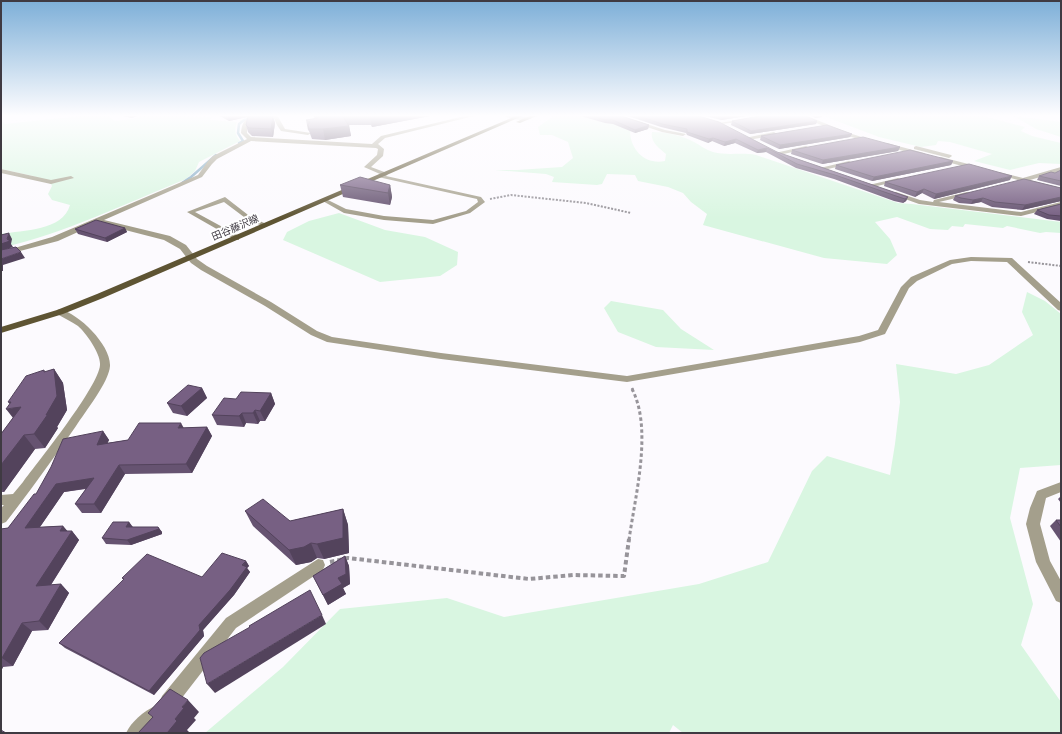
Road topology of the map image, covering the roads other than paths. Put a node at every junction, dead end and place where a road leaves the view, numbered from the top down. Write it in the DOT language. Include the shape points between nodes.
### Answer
graph roads {
  1 [pos="233,149"];
  2 [pos="381,149"];
  3 [pos="445,149"];
  4 [pos="798,149"];
  5 [pos="907,149"];
  6 [pos="914,149"];
  7 [pos="912,151"];
  8 [pos="897,154"];
  9 [pos="793,158"];
  10 [pos="852,162"];
  11 [pos="970,164"];
  12 [pos="815,166"];
  13 [pos="823,168"];
  14 [pos="1061,168"];
  15 [pos="952,169"];
  16 [pos="1,171"];
  17 [pos="987,171"];
  18 [pos="837,173"];
  19 [pos="994,173"];
  20 [pos="383,175"];
  21 [pos="71,178"];
  22 [pos="901,179"];
  23 [pos="1022,180"];
  24 [pos="865,183"];
  25 [pos="1011,183"];
  26 [pos="872,185"];
  27 [pos="1061,190"];
  28 [pos="975,192"];
  29 [pos="324,200"];
  30 [pos="928,203"];
  31 [pos="1061,204"];
  32 [pos="98,220"];
  33 [pos="265,225"];
  34 [pos="236,238"];
  35 [pos="1,254"];
  36 [pos="191,257"];
  37 [pos="1061,308"];
  38 [pos="60,312"];
  39 [pos="1,330"];
  40 [pos="1061,487"];
  41 [pos="16,499"];
  42 [pos="1,500"];
  43 [pos="1,518"];
  44 [pos="318,565"];
  45 [pos="1061,596"];
  46 [pos="136,733"];
  1 -- 32 [label="street" via="210,162 200,176"];
  2 -- 20 [label="street" via="380,156 367,167"];
  3 -- 20 [label="main road, 田谷藤沢線"];
  4 -- 9 [label="street" via="775,152"];
  5 -- 7 [label="street"];
  6 -- 11 [label="street"];
  7 -- 8 [label="street"];
  7 -- 11 [label="street"];
  10 -- 13 [label="street"];
  11 -- 15 [label="street"];
  11 -- 17 [label="street"];
  12 -- 13 [label="street"];
  13 -- 18 [label="street"];
  14 -- 23 [label="street"];
  16 -- 21 [label="street" via="51,182"];
  19 -- 23 [label="street"];
  20 -- 29 [label="main road, 田谷藤沢線"];
  20 -- 29 [label="street" via="480,198 482,202 468,212 433,222 384,218 344,211"];
  22 -- 26 [label="street"];
  23 -- 25 [label="street"];
  23 -- 27 [label="street"];
  24 -- 26 [label="street"];
  26 -- 30 [label="street" via="918,202"];
  28 -- 30 [label="street"];
  29 -- 33 [label="main road, 田谷藤沢線"];
  30 -- 31 [label="street" via="1021,214"];
  32 -- 35 [label="street" via="55,239"];
  32 -- 36 [label="street" via="167,238 183,248"];
  33 -- 34 [label="main road, 田谷藤沢線"];
  33 -- 34 [label="street" via="250,219 225,199 190,212"];
  34 -- 36 [label="main road, 田谷藤沢線"];
  36 -- 37 [label="street" via="204,268 330,340 627,379 860,339 882,332 905,287 914,279 950,262 972,259 1009,260"];
  36 -- 38 [label="main road, 田谷藤沢線"];
  38 -- 39 [label="main road, 田谷藤沢線"];
  38 -- 41 [label="street" via="82,325 103,353 105,366 99,383 86,403"];
  40 -- 45 [label="street" via="1041,495 1033,524 1044,562"];
  41 -- 42 [label="street"];
  41 -- 43 [label="street"];
  44 -- 46 [label="street" via="231,623 169,701"];
}
